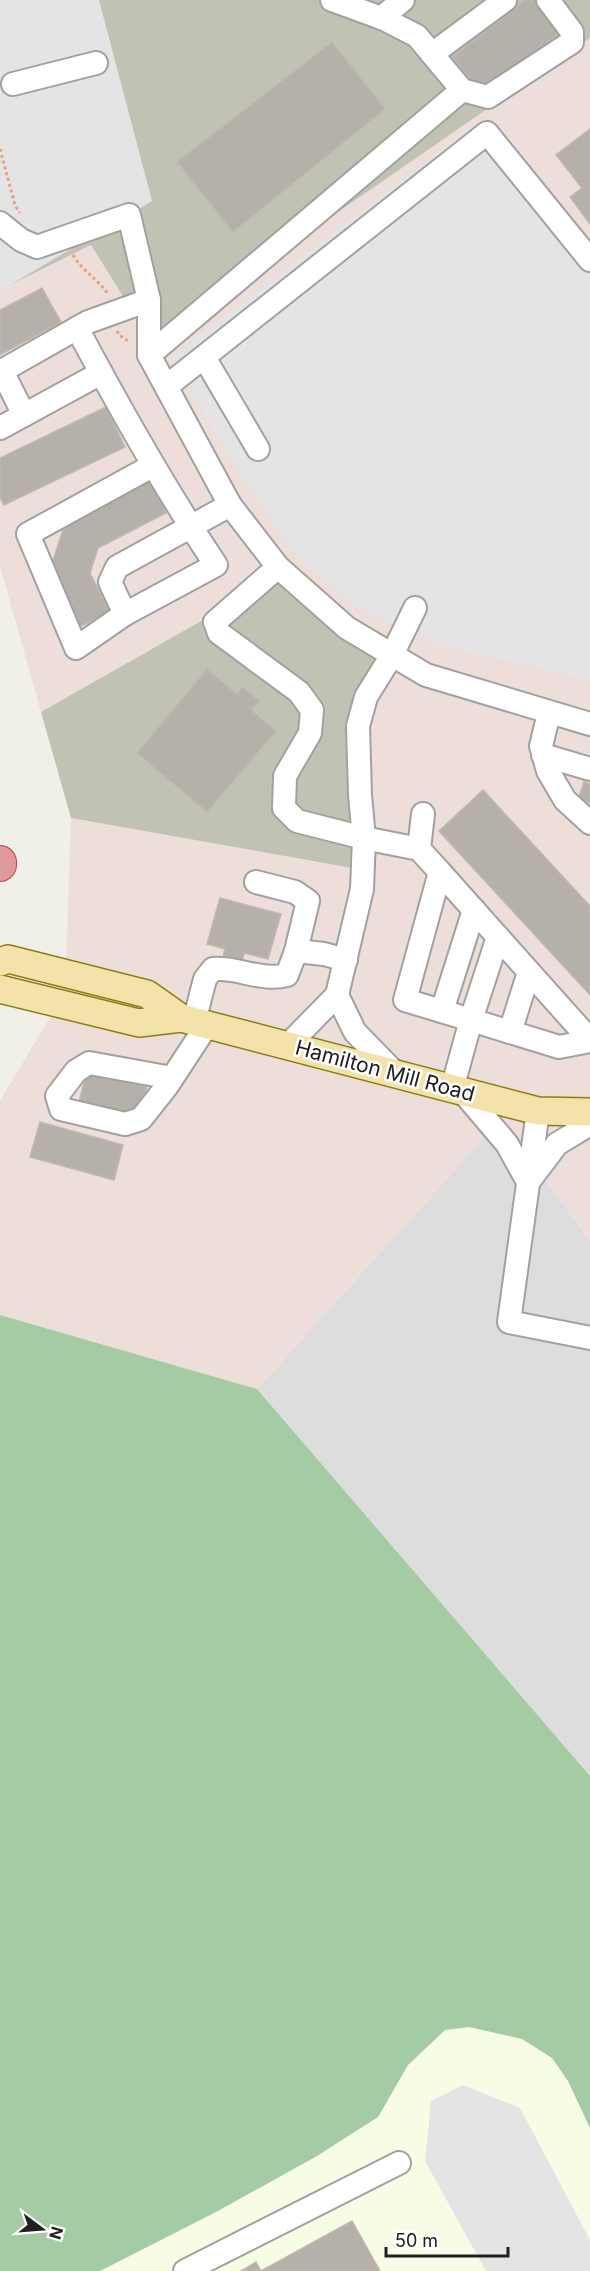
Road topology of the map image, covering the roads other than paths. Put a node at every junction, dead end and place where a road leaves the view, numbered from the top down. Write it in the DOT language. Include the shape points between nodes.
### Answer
graph roads {
  1 [pos="332,0"];
  2 [pos="403,0"];
  3 [pos="505,0"];
  4 [pos="548,0"];
  5 [pos="381,18"];
  6 [pos="432,54"];
  7 [pos="96,63"];
  8 [pos="13,84"];
  9 [pos="462,90"];
  10 [pos="489,97"];
  11 [pos="487,133"];
  12 [pos="0,223"];
  13 [pos="590,260"];
  14 [pos="149,300"];
  15 [pos="77,328"];
  16 [pos="149,355"];
  17 [pos="204,357"];
  18 [pos="1,372"];
  19 [pos="101,373"];
  20 [pos="166,386"];
  21 [pos="24,415"];
  22 [pos="0,428"];
  23 [pos="258,450"];
  24 [pos="152,466"];
  25 [pos="230,506"];
  26 [pos="190,527"];
  27 [pos="278,567"];
  28 [pos="415,608"];
  29 [pos="125,614"];
  30 [pos="392,655"];
  31 [pos="549,713"];
  32 [pos="590,724"];
  33 [pos="543,755"];
  34 [pos="590,769"];
  35 [pos="423,814"];
  36 [pos="590,823"];
  37 [pos="364,838"];
  38 [pos="419,849"];
  39 [pos="440,872"];
  40 [pos="256,882"];
  41 [pos="474,910"];
  42 [pos="498,937"];
  43 [pos="296,951"];
  44 [pos="346,960"];
  45 [pos="0,962"];
  46 [pos="529,972"];
  47 [pos="0,989"];
  48 [pos="337,995"];
  49 [pos="442,1011"];
  50 [pos="471,1020"];
  51 [pos="194,1022"];
  52 [pos="510,1032"];
  53 [pos="590,1040"];
  54 [pos="287,1046"];
  55 [pos="396,1074"];
  56 [pos="172,1078"];
  57 [pos="457,1090"];
  58 [pos="538,1111"];
  59 [pos="590,1112"];
  60 [pos="590,1124"];
  61 [pos="528,1182"];
  62 [pos="590,1338"];
  63 [pos="399,2163"];
  64 [pos="184,2271"];
  1 -- 5 [label="street"];
  2 -- 5 [label="street"];
  3 -- 6 [label="street"];
  4 -- 10 [label="street" via="572,32 572,42"];
  5 -- 6 [label="street" via="417,36"];
  6 -- 9 [label="street"];
  7 -- 8 [label="street"];
  9 -- 10 [label="street"];
  9 -- 16 [label="street"];
  10 -- 11 [label="street"];
  11 -- 13 [label="street"];
  11 -- 17 [label="street"];
  12 -- 14 [label="street" via="37,247 129,215"];
  14 -- 15 [label="street"];
  14 -- 16 [label="street"];
  15 -- 18 [label="street"];
  15 -- 19 [label="street"];
  16 -- 20 [label="street"];
  17 -- 20 [label="street"];
  17 -- 23 [label="street"];
  18 -- 21 [label="street"];
  19 -- 21 [label="street"];
  19 -- 24 [label="street"];
  20 -- 25 [label="street"];
  21 -- 22 [label="street"];
  24 -- 26 [label="street"];
  24 -- 29 [label="street" via="28,534 76,648"];
  25 -- 26 [label="street"];
  25 -- 27 [label="street"];
  26 -- 29 [label="street" via="117,567 110,582"];
  26 -- 29 [label="street" via="216,565"];
  27 -- 30 [label="street" via="347,628"];
  27 -- 37 [label="street" via="215,622 219,633 299,692 312,710 310,733 285,776 284,808 297,821"];
  28 -- 30 [label="street"];
  30 -- 31 [label="street" via="426,675"];
  30 -- 37 [label="street" via="366,697 358,726"];
  31 -- 32 [label="street"];
  31 -- 33 [label="street" via="541,746"];
  33 -- 34 [label="street"];
  33 -- 36 [label="street" via="565,800"];
  35 -- 38 [label="street"];
  37 -- 38 [label="street"];
  37 -- 44 [label="street" via="362,889"];
  38 -- 39 [label="street"];
  39 -- 41 [label="street"];
  39 -- 49 [label="street" via="405,1000"];
  40 -- 43 [label="street" via="295,892 308,901"];
  41 -- 42 [label="street"];
  41 -- 49 [label="street"];
  42 -- 46 [label="street"];
  42 -- 50 [label="street"];
  43 -- 44 [label="street"];
  43 -- 51 [label="street" via="287,975 275,978 213,969 205,979"];
  44 -- 48 [label="street"];
  45 -- 51 [label="main road, Hamilton Mill Road" via="8,959 147,994"];
  46 -- 52 [label="street"];
  46 -- 53 [label="street"];
  47 -- 51 [label="main road, Hamilton Mill Road" via="139,1023"];
  48 -- 54 [label="street"];
  48 -- 55 [label="street" via="355,1032"];
  49 -- 50 [label="street"];
  50 -- 52 [label="street"];
  50 -- 57 [label="street"];
  51 -- 54 [label="main road, Hamilton Mill Road"];
  51 -- 56 [label="street"];
  52 -- 53 [label="street" via="559,1047"];
  54 -- 55 [label="main road, Hamilton Mill Road"];
  55 -- 57 [label="main road, Hamilton Mill Road"];
  57 -- 58 [label="main road, Hamilton Mill Road"];
  57 -- 61 [label="street" via="507,1144"];
  58 -- 59 [label="main road, Hamilton Mill Road"];
  58 -- 61 [label="street"];
  60 -- 61 [label="street" via="557,1144"];
  61 -- 62 [label="street" via="509,1322"];
  63 -- 64 [label="street"];
}
